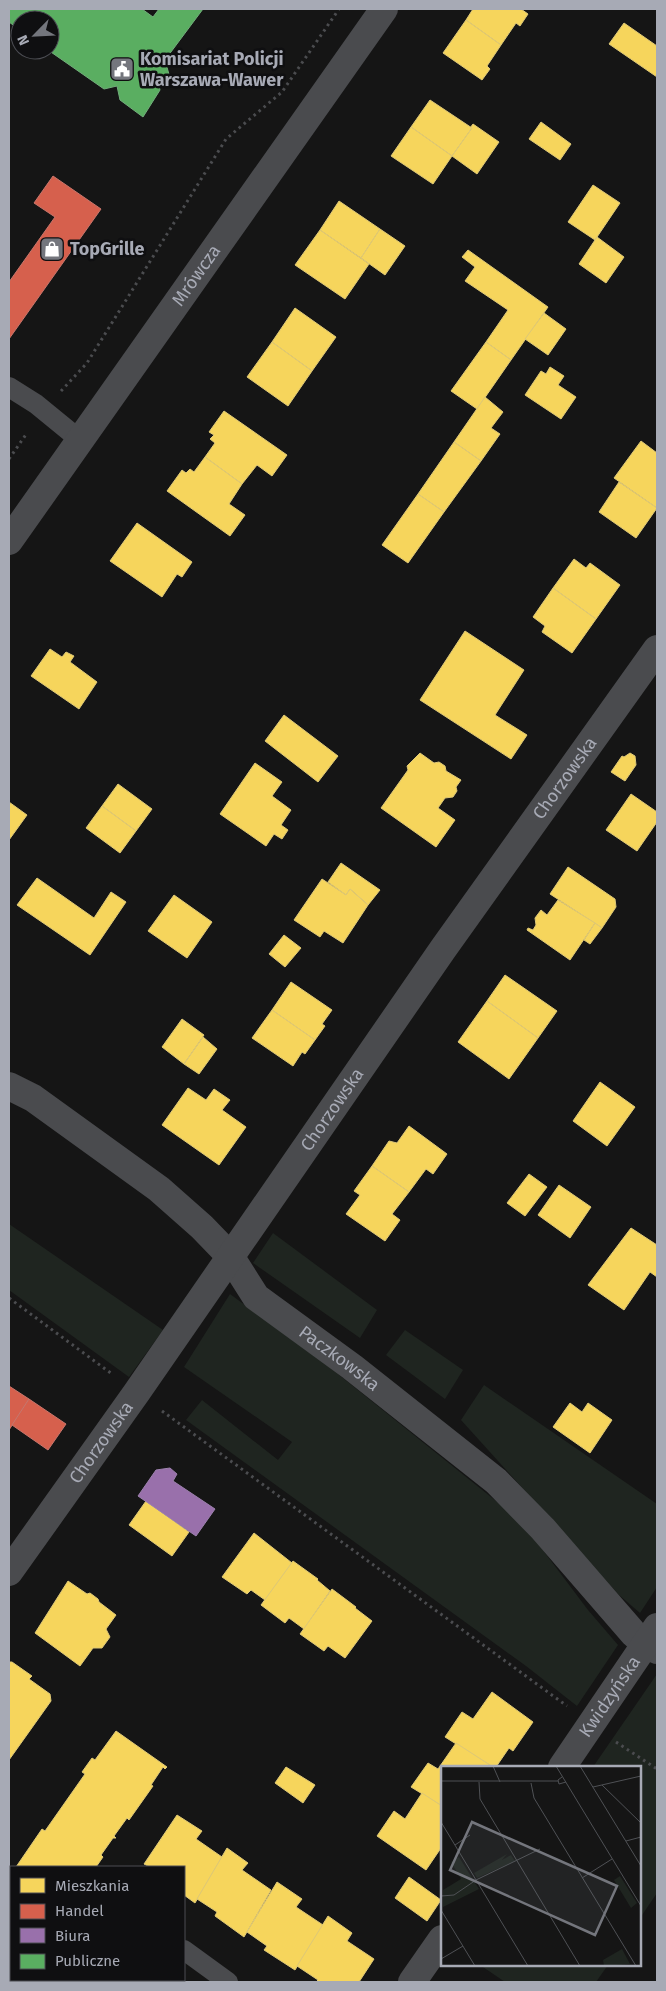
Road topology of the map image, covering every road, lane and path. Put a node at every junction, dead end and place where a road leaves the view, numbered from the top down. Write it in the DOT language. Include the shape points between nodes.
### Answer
graph roads {
  1 [pos="339,9"];
  2 [pos="384,9"];
  3 [pos="9,387"];
  4 [pos="44,410"];
  5 [pos="80,440"];
  6 [pos="9,459"];
  7 [pos="9,541"];
  8 [pos="657,649"];
  9 [pos="9,1086"];
  10 [pos="230,1256"];
  11 [pos="9,1298"];
  12 [pos="137,1392"];
  13 [pos="9,1572"];
  14 [pos="653,1640"];
  15 [pos="591,1724"];
  16 [pos="563,1766"];
  17 [pos="657,1769"];
  18 [pos="441,1940"];
  19 [pos="185,1951"];
  20 [pos="228,1982"];
  21 [pos="412,1982"];
  1 -- 4 [label="path" via="282,92 226,139 87,363"];
  2 -- 5 [label="street, Mrówcza"];
  3 -- 4 [label="lane"];
  4 -- 5 [label="lane"];
  4 -- 6 [label="path"];
  5 -- 7 [label="street, Mrówcza"];
  8 -- 10 [label="street, Chorzowska"];
  9 -- 10 [label="street, Paczkowska" via="33,1098 160,1189"];
  10 -- 12 [label="street, Chorzowska"];
  10 -- 14 [label="street, Paczkowska" via="256,1297 352,1367 496,1481"];
  11 -- 12 [label="path"];
  12 -- 13 [label="street, Chorzowska"];
  12 -- 15 [label="path"];
  14 -- 15 [label="street, Kwidzyńska"];
  15 -- 16 [label="street, Kwidzyńska"];
  15 -- 17 [label="path"];
  18 -- 21 [label="street"];
  19 -- 20 [label="lane"];
}
